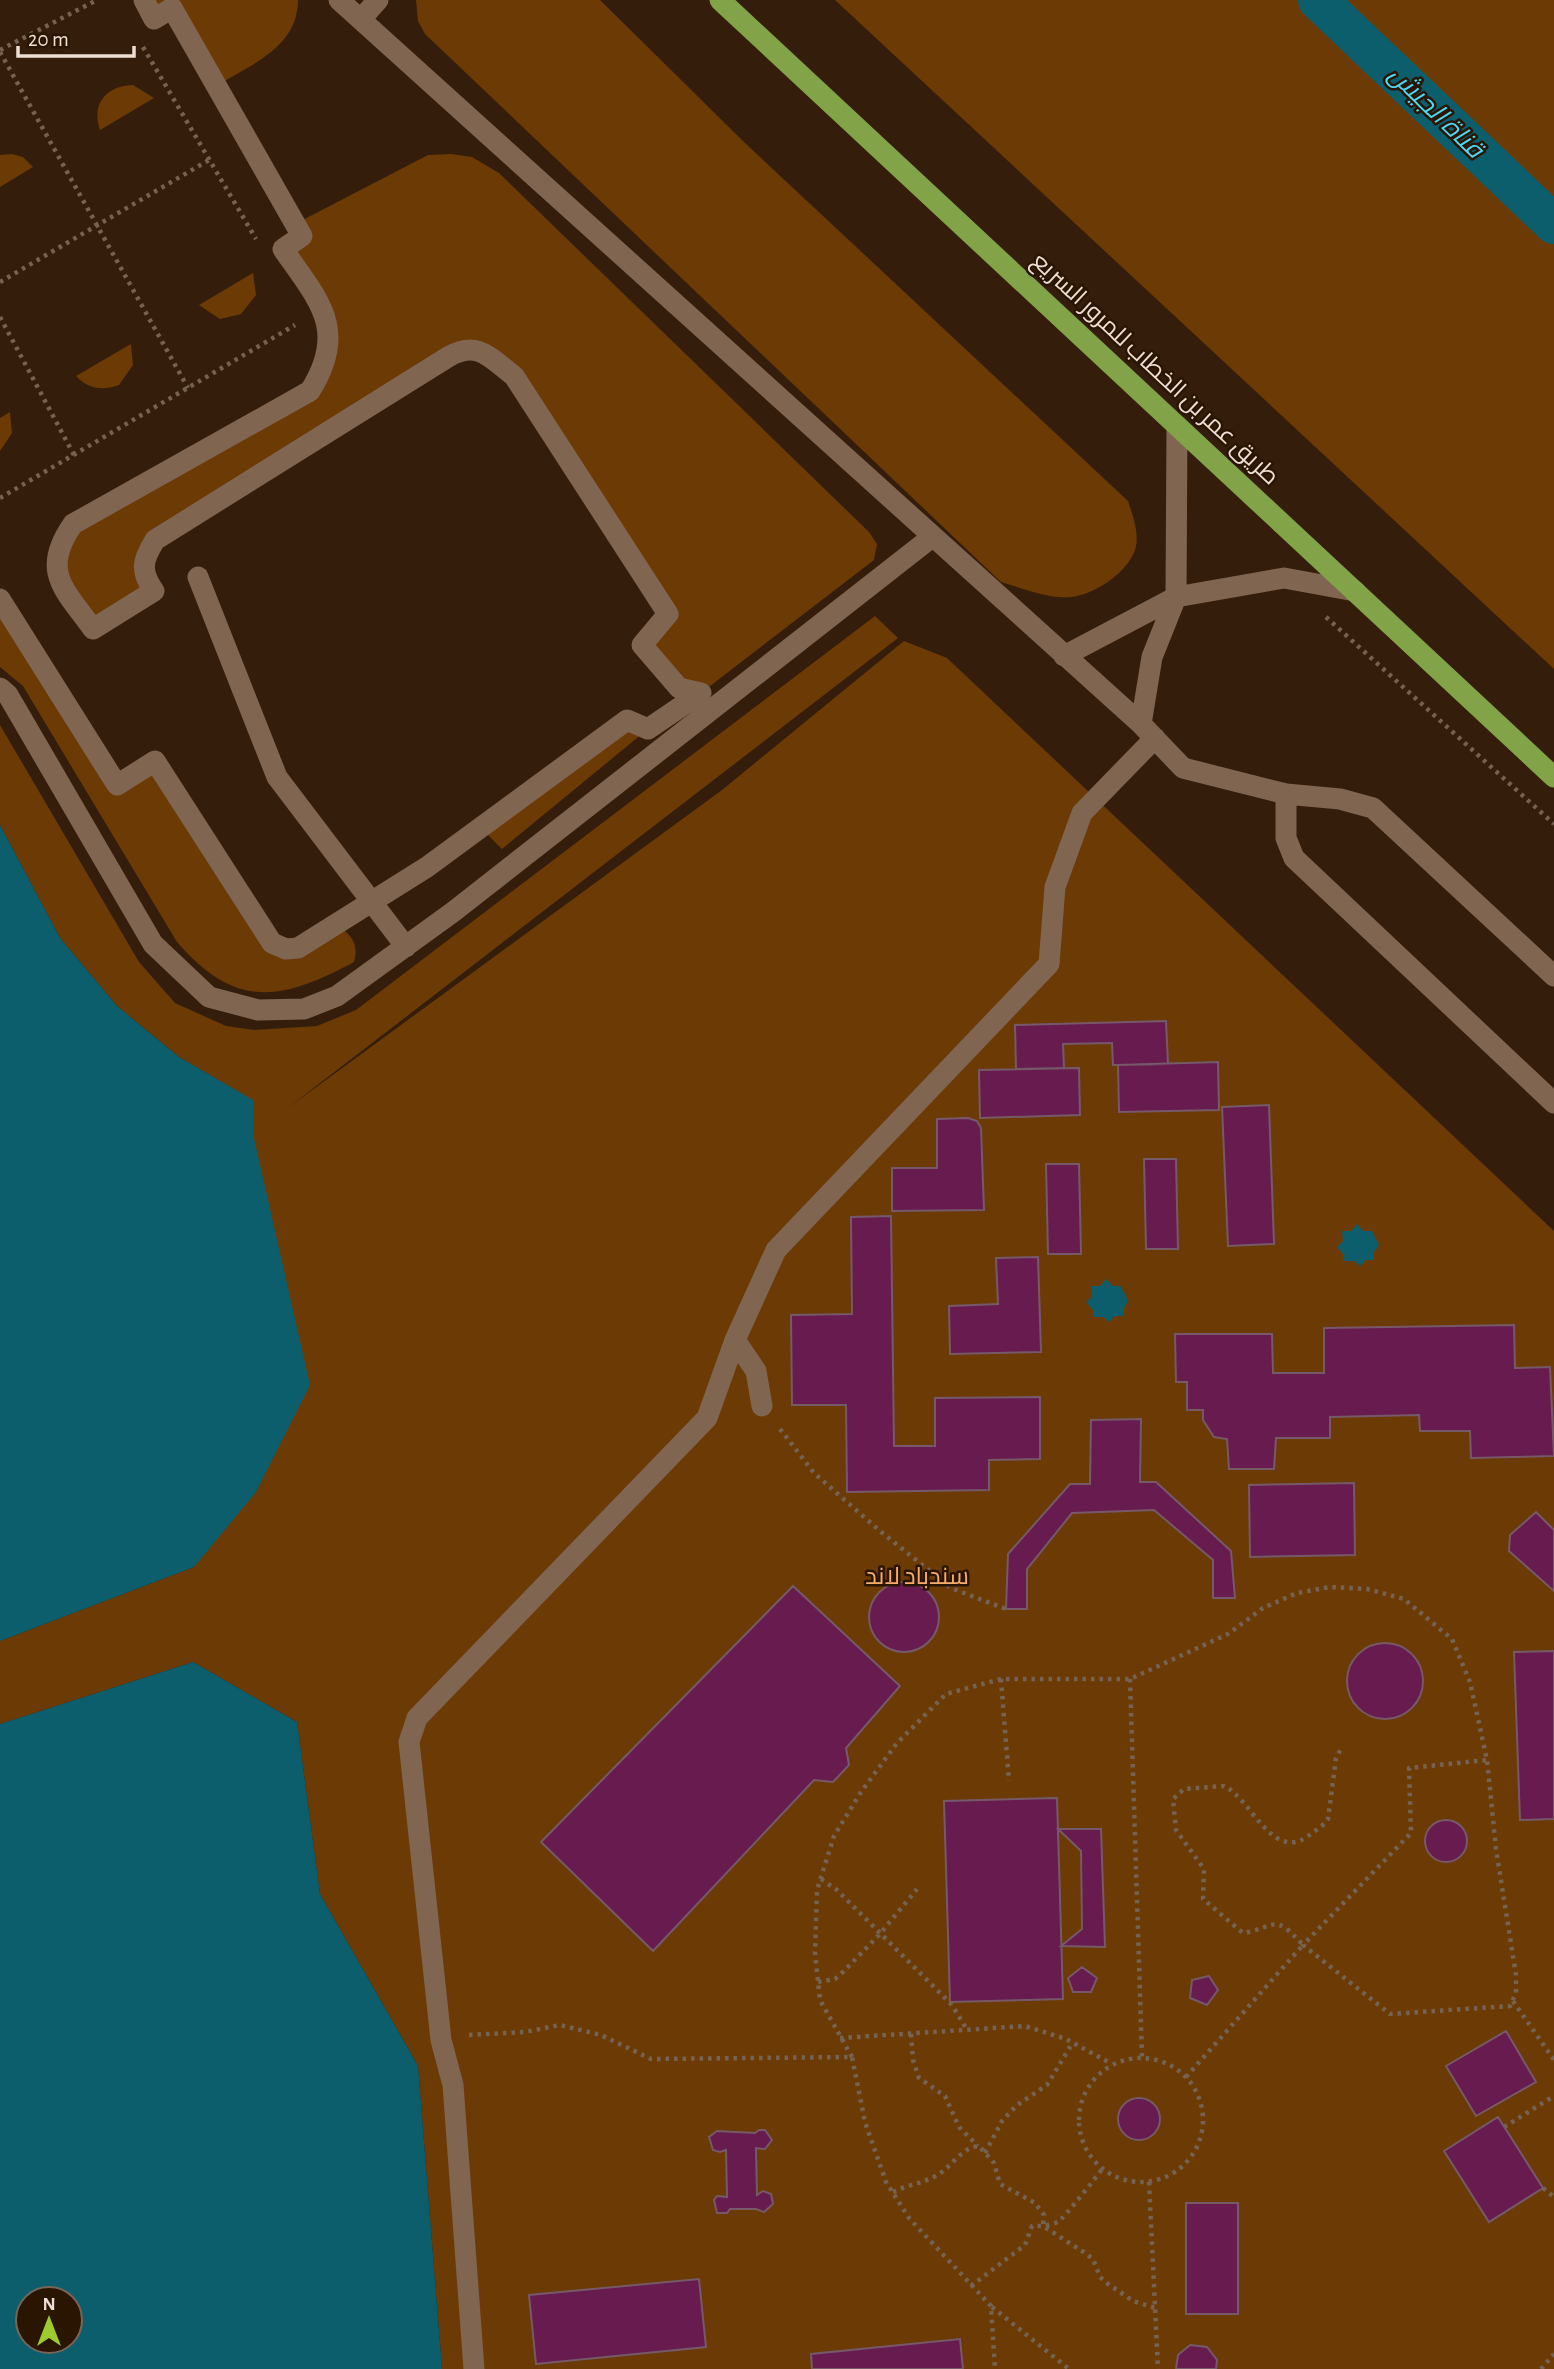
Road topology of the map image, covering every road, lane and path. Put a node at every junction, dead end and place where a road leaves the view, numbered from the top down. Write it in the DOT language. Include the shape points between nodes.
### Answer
graph roads {
  1 [pos="97,0"];
  2 [pos="144,0"];
  3 [pos="339,0"];
  4 [pos="378,0"];
  5 [pos="720,0"];
  6 [pos="361,19"];
  7 [pos="142,46"];
  8 [pos="0,51"];
  9 [pos="209,160"];
  10 [pos="97,224"];
  11 [pos="263,251"];
  12 [pos="0,282"];
  13 [pos="0,317"];
  14 [pos="303,320"];
  15 [pos="188,388"];
  16 [pos="1177,426"];
  17 [pos="74,455"];
  18 [pos="0,498"];
  19 [pos="932,537"];
  20 [pos="198,577"];
  21 [pos="1355,591"];
  22 [pos="1176,597"];
  23 [pos="0,599"];
  24 [pos="1324,615"];
  25 [pos="1064,656"];
  26 [pos="0,688"];
  27 [pos="1148,731"];
  28 [pos="1554,777"];
  29 [pos="1286,793"];
  30 [pos="1554,824"];
  31 [pos="405,947"];
  32 [pos="1554,976"];
  33 [pos="1554,1104"];
  34 [pos="735,1340"];
  35 [pos="762,1406"];
  36 [pos="1006,1609"];
  37 [pos="1001,1679"];
  38 [pos="1130,1679"];
  39 [pos="1341,1749"];
  40 [pos="1487,1760"];
  41 [pos="1009,1781"];
  42 [pos="821,1880"];
  43 [pos="917,1889"];
  44 [pos="879,1935"];
  45 [pos="1303,1945"];
  46 [pos="818,1982"];
  47 [pos="1513,2000"];
  48 [pos="967,2030"];
  49 [pos="911,2034"];
  50 [pos="840,2038"];
  51 [pos="441,2040"];
  52 [pos="1073,2042"];
  53 [pos="852,2057"];
  54 [pos="1142,2057"];
  55 [pos="1554,2060"];
  56 [pos="1112,2064"];
  57 [pos="1186,2077"];
  58 [pos="1554,2096"];
  59 [pos="1504,2127"];
  60 [pos="979,2147"];
  61 [pos="985,2153"];
  62 [pos="1102,2169"];
  63 [pos="1149,2182"];
  64 [pos="1543,2188"];
  65 [pos="892,2192"];
  66 [pos="1554,2197"];
  67 [pos="1043,2226"];
  68 [pos="971,2286"];
  69 [pos="991,2306"];
  70 [pos="1155,2308"];
  71 [pos="1554,2354"];
  72 [pos="474,2369"];
  73 [pos="995,2369"];
  74 [pos="1069,2369"];
  75 [pos="1158,2369"];
  76 [pos="1541,2369"];
  1 -- 8 [label="path"];
  2 -- 23 [label="street" via="154,19 172,8 302,236 283,249 324,310 329,334 319,376 310,391 73,524 59,544 56,563 62,587 93,629 154,591 143,575 143,561 155,540 448,357 462,349 477,349 514,376 668,614 642,645 679,688 701,693 648,729 627,720 426,867 298,948 286,949 272,943 155,761 117,785"];
  3 -- 6 [label="street"];
  4 -- 6 [label="street"];
  5 -- 16 [label="highway, طريق عمر بن الخطاب للمرور السريع"];
  6 -- 19 [label="street"];
  7 -- 9 [label="path"];
  8 -- 10 [label="path"];
  9 -- 10 [label="path"];
  9 -- 11 [label="path"];
  10 -- 12 [label="path"];
  10 -- 15 [label="path"];
  13 -- 17 [label="path"];
  14 -- 15 [label="path"];
  15 -- 17 [label="path"];
  16 -- 21 [label="highway, طريق عمر بن الخطاب للمرور السريع"];
  16 -- 22 [label="street"];
  17 -- 18 [label="path"];
  19 -- 25 [label="street"];
  19 -- 31 [label="street"];
  20 -- 31 [label="street" via="277,777"];
  21 -- 22 [label="street" via="1284,579"];
  21 -- 28 [label="highway, طريق عمر بن الخطاب للمرور السريع"];
  22 -- 25 [label="street"];
  22 -- 27 [label="street" via="1152,657"];
  24 -- 30 [label="path"];
  25 -- 27 [label="street"];
  26 -- 31 [label="street" via="153,944 209,997 258,1010 304,1009 337,996"];
  27 -- 29 [label="street" via="1183,768"];
  27 -- 34 [label="street" via="1082,813 1055,887 1049,964 776,1250"];
  29 -- 32 [label="street" via="1373,808"];
  29 -- 33 [label="street" via="1286,838 1294,858"];
  34 -- 35 [label="street" via="756,1370"];
  34 -- 51 [label="street" via="707,1418 417,1718 409,1742"];
  35 -- 36 [label="path" via="814,1473 880,1531 951,1588"];
  37 -- 38 [label="path"];
  37 -- 41 [label="path"];
  37 -- 42 [label="path" via="946,1694 897,1743 834,1836"];
  38 -- 40 [label="path" via="1228,1634 1263,1608 1297,1593 1331,1587 1367,1589 1404,1599 1452,1639 1470,1682"];
  38 -- 54 [label="path"];
  39 -- 45 [label="path" via="1328,1819 1300,1841 1273,1835 1224,1786 1184,1789 1173,1799 1176,1830 1204,1868 1203,1899 1243,1933 1279,1924"];
  40 -- 45 [label="path" via="1409,1768 1411,1833"];
  40 -- 47 [label="path" via="1516,1975"];
  42 -- 44 [label="path"];
  42 -- 46 [label="path" via="815,1953"];
  43 -- 44 [label="path"];
  44 -- 46 [label="path" via="835,1979"];
  44 -- 48 [label="path" via="952,2005"];
  45 -- 47 [label="path" via="1390,2014 1510,2006"];
  45 -- 57 [label="path"];
  46 -- 50 [label="path" via="820,2000"];
  47 -- 55 [label="path"];
  48 -- 49 [label="path"];
  48 -- 52 [label="path" via="1024,2026"];
  49 -- 50 [label="path"];
  49 -- 60 [label="path" via="919,2078 945,2096 959,2127"];
  50 -- 53 [label="path"];
  51 -- 53 [label="path" via="560,2025 601,2035 651,2059"];
  51 -- 72 [label="street" via="453,2085"];
  52 -- 56 [label="path"];
  52 -- 61 [label="path" via="1047,2085 1002,2121"];
  53 -- 65 [label="path" via="865,2122"];
  54 -- 56 [label="path"];
  54 -- 57 [label="path" via="1166,2063"];
  56 -- 62 [label="path" via="1093,2080 1080,2102 1078,2126 1085,2150"];
  57 -- 63 [label="path" via="1199,2096 1203,2118 1200,2141 1189,2161 1171,2175"];
  58 -- 59 [label="path"];
  60 -- 61 [label="path"];
  60 -- 65 [label="path" via="969,2147 942,2173"];
  61 -- 67 [label="path" via="994,2162 1000,2184 1035,2203 1044,2215"];
  62 -- 63 [label="path" via="1124,2180"];
  62 -- 67 [label="path" via="1059,2221"];
  63 -- 70 [label="path"];
  64 -- 66 [label="path"];
  65 -- 68 [label="path" via="909,2218"];
  67 -- 68 [label="path" via="1031,2226 1024,2245"];
  67 -- 70 [label="path" via="1093,2259 1108,2284 1133,2301"];
  68 -- 69 [label="path"];
  69 -- 73 [label="path"];
  69 -- 74 [label="path"];
  70 -- 75 [label="path"];
  71 -- 76 [label="path"];
}
